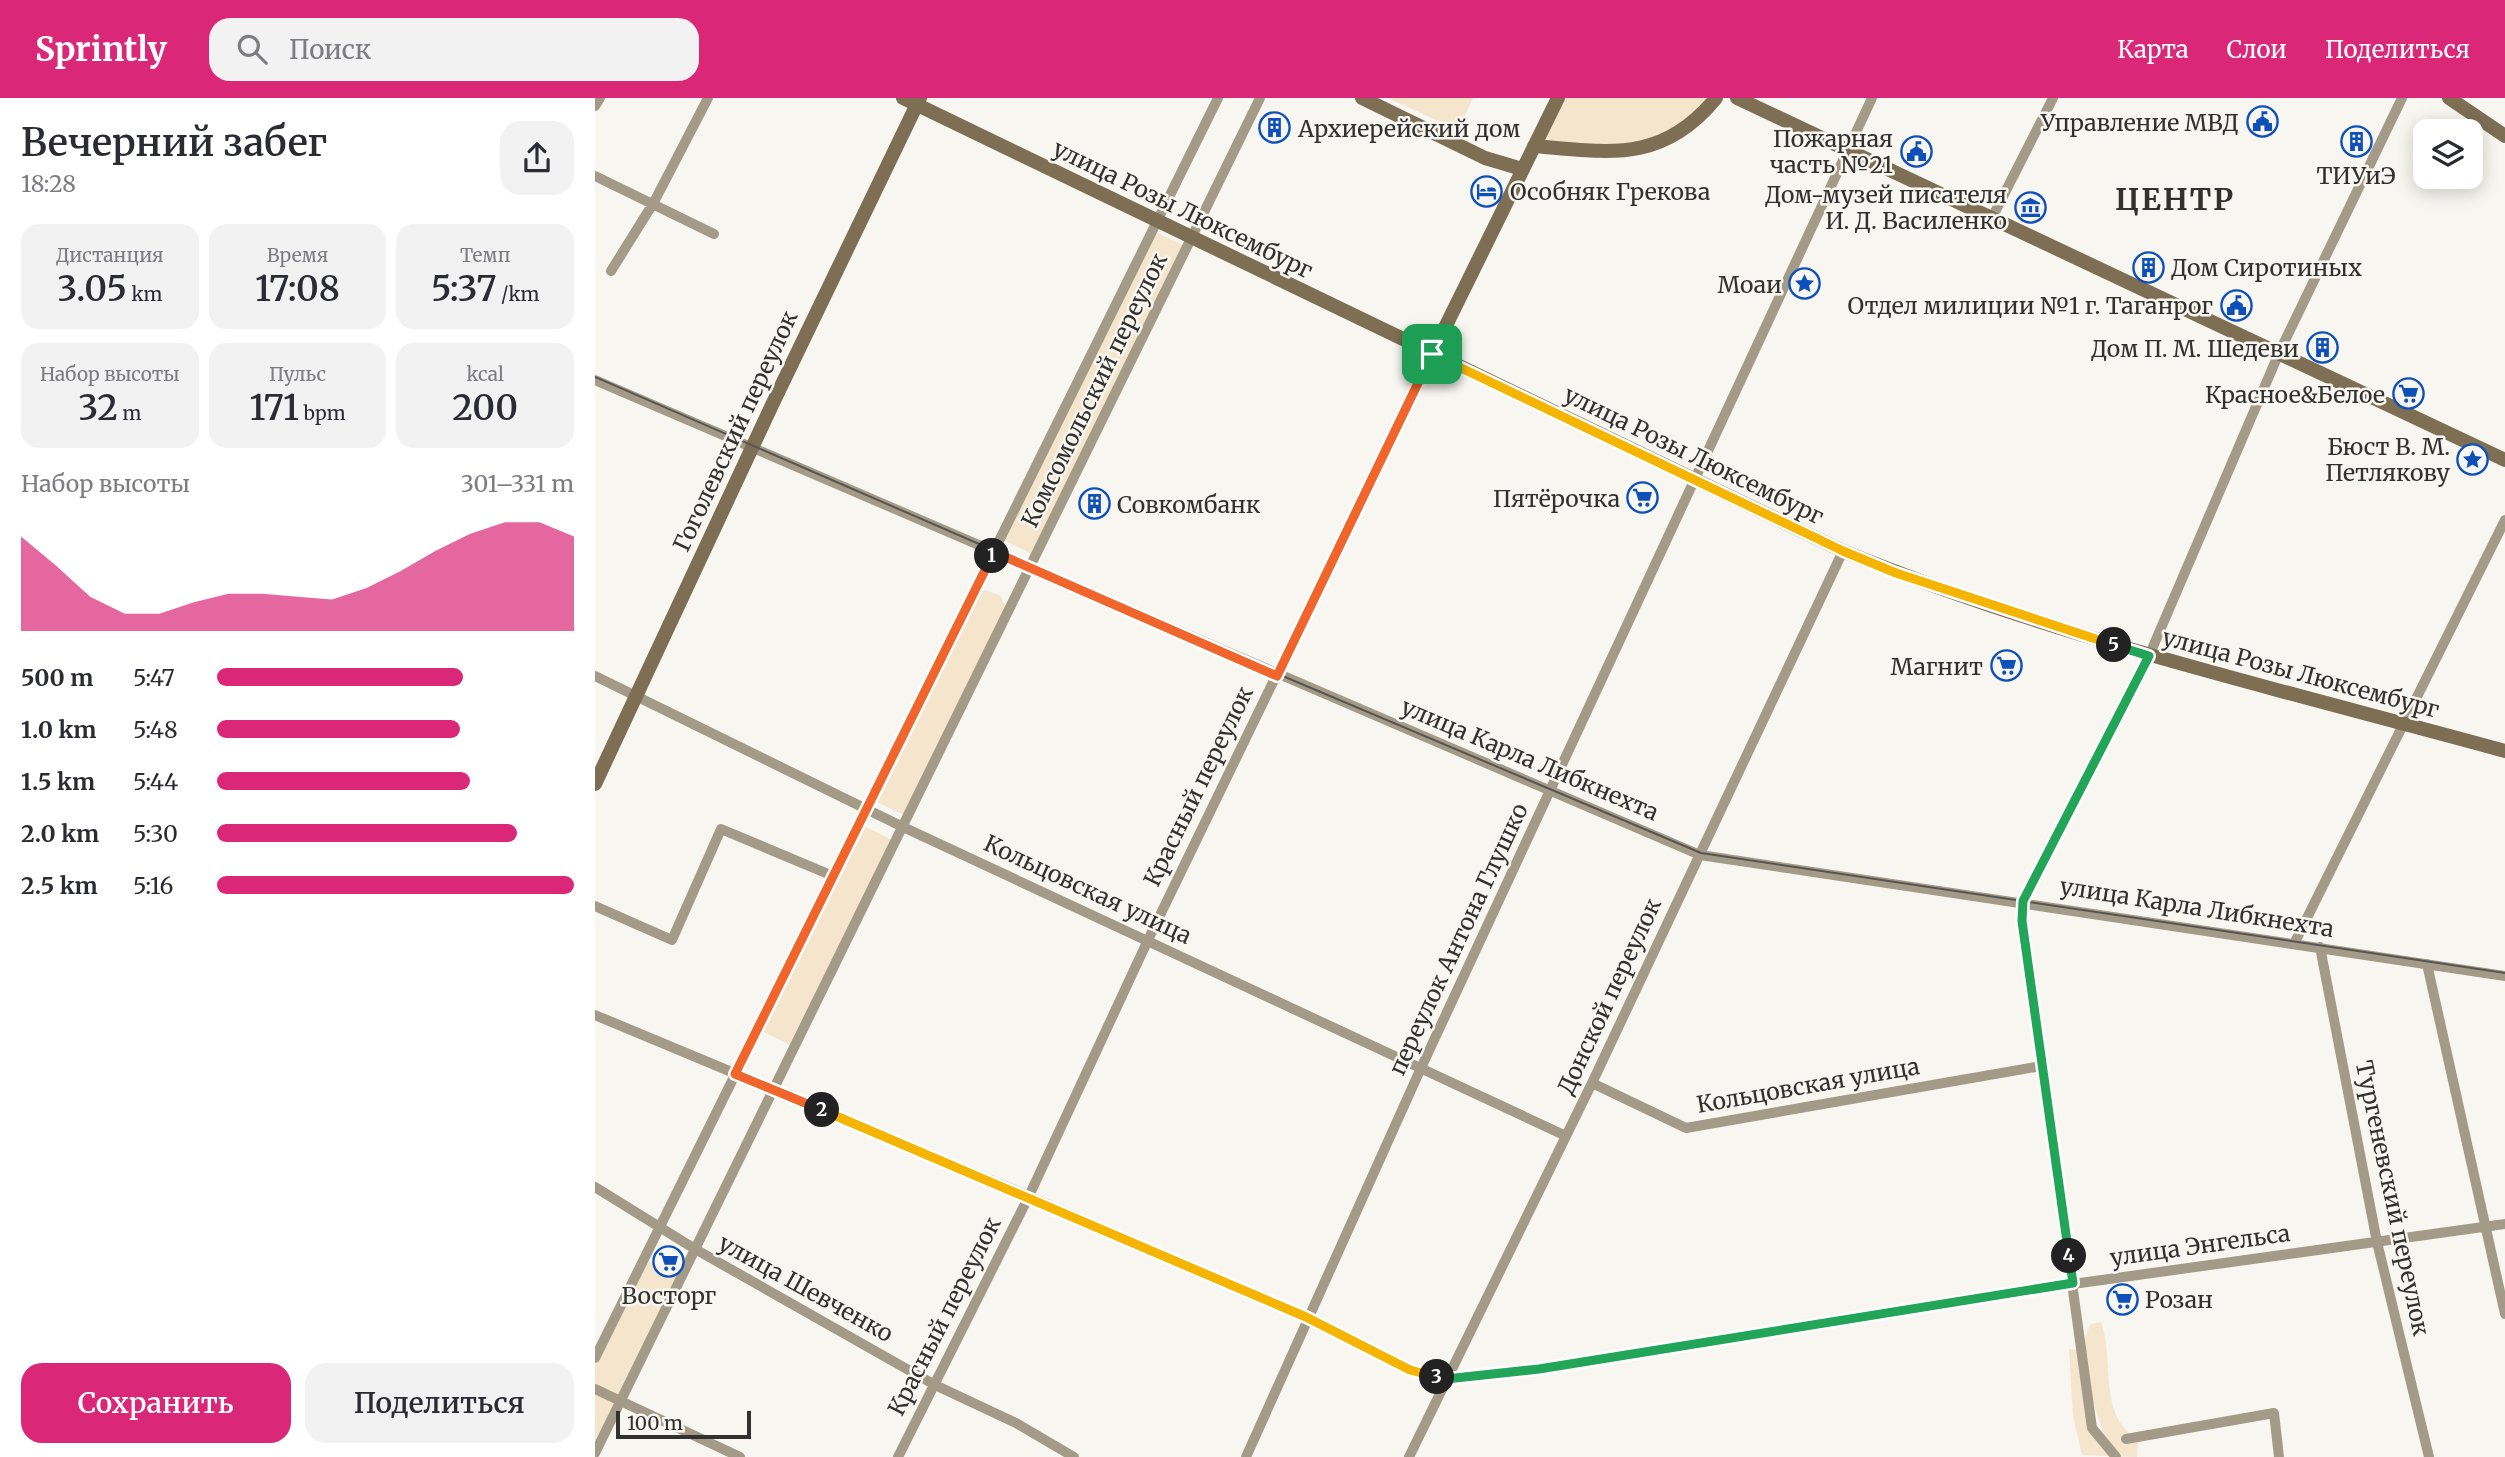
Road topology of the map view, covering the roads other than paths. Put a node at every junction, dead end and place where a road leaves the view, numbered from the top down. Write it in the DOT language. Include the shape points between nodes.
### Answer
graph roads {
  1 [pos="600,98"];
  2 [pos="708,98"];
  3 [pos="903,98"];
  4 [pos="1218,98"];
  5 [pos="1260,98"];
  6 [pos="1362,98"];
  7 [pos="1558,98"];
  8 [pos="1716,98"];
  9 [pos="1737,98"];
  10 [pos="1872,98"];
  11 [pos="2053,98"];
  12 [pos="2402,98"];
  13 [pos="2449,98"];
  14 [pos="919,101"];
  15 [pos="595,106"];
  16 [pos="2505,136"];
  17 [pos="1534,146"];
  18 [pos="1847,152"];
  19 [pos="1523,169"];
  20 [pos="595,176"];
  21 [pos="654,202"];
  22 [pos="1992,218"];
  23 [pos="1157,222"];
  24 [pos="715,234"];
  25 [pos="1191,238"];
  26 [pos="611,271"];
  27 [pos="2279,353"];
  28 [pos="1432,354"];
  29 [pos="595,380"];
  30 [pos="752,448"];
  31 [pos="2505,460"];
  32 [pos="1693,480"];
  33 [pos="2505,520"];
  34 [pos="1843,551"];
  35 [pos="994,552"];
  36 [pos="1030,569"];
  37 [pos="2149,656"];
  38 [pos="595,676"];
  39 [pos="1277,676"];
  40 [pos="636,696"];
  41 [pos="2406,724"];
  42 [pos="2505,751"];
  43 [pos="595,784"];
  44 [pos="1550,789"];
  45 [pos="867,808"];
  46 [pos="902,827"];
  47 [pos="1700,855"];
  48 [pos="833,876"];
  49 [pos="2023,901"];
  50 [pos="595,906"];
  51 [pos="1149,940"];
  52 [pos="2295,942"];
  53 [pos="2320,947"];
  54 [pos="2427,964"];
  55 [pos="2505,976"];
  56 [pos="595,1015"];
  57 [pos="2041,1066"];
  58 [pos="1421,1068"];
  59 [pos="735,1074"];
  60 [pos="1592,1083"];
  61 [pos="773,1089"];
  62 [pos="1566,1136"];
  63 [pos="595,1187"];
  64 [pos="1029,1196"];
  65 [pos="2505,1224"];
  66 [pos="660,1227"];
  67 [pos="2484,1227"];
  68 [pos="2377,1242"];
  69 [pos="695,1249"];
  70 [pos="2073,1283"];
  71 [pos="2505,1314"];
  72 [pos="1306,1317"];
  73 [pos="595,1358"];
  74 [pos="1446,1379"];
  75 [pos="935,1385"];
  76 [pos="595,1389"];
  77 [pos="621,1401"];
  78 [pos="2126,1439"];
  79 [pos="595,1453"];
  80 [pos="740,1457"];
  81 [pos="898,1457"];
  82 [pos="1074,1457"];
  83 [pos="1246,1457"];
  84 [pos="1409,1457"];
  85 [pos="2116,1457"];
  86 [pos="2279,1457"];
  87 [pos="2429,1457"];
  1 -- 15 [label="street"];
  2 -- 21 [label="street"];
  3 -- 14 [label="street, улица Розы Люксембург"];
  4 -- 23 [label="street, Комсомольский переулок"];
  5 -- 25 [label="street, Комсомольский переулок"];
  6 -- 19 [label="street" via="1485,158"];
  7 -- 17 [label="street, Красный переулок"];
  8 -- 17 [label="street" via="1682,129 1648,147 1587,153"];
  9 -- 18 [label="street"];
  10 -- 18 [label="street, переулок Антона Глушко"];
  11 -- 22 [label="street"];
  12 -- 27 [label="street"];
  13 -- 16 [label="street"];
  14 -- 23 [label="street, улица Розы Люксембург"];
  14 -- 30 [label="street, Гоголевский переулок"];
  17 -- 19 [label="street, Красный переулок"];
  18 -- 22 [label="street"];
  18 -- 32 [label="street, переулок Антона Глушко"];
  19 -- 28 [label="street, Красный переулок"];
  20 -- 21 [label="street"];
  21 -- 24 [label="street"];
  21 -- 26 [label="street"];
  22 -- 27 [label="street"];
  23 -- 25 [label="street, улица Розы Люксембург"];
  23 -- 35 [label="street, Комсомольский переулок"];
  25 -- 28 [label="street, улица Розы Люксембург"];
  25 -- 36 [label="street, Комсомольский переулок"];
  27 -- 31 [label="street"];
  27 -- 37 [label="street"];
  28 -- 32 [label="street, улица Розы Люксембург"];
  28 -- 39 [label="street, Красный переулок"];
  29 -- 30 [label="street, улица Карла Либкнехта"];
  30 -- 35 [label="street, улица Карла Либкнехта"];
  30 -- 40 [label="street, Гоголевский переулок"];
  32 -- 34 [label="street, улица Розы Люксембург"];
  32 -- 44 [label="street, переулок Антона Глушко"];
  33 -- 41 [label="street"];
  34 -- 37 [label="street, улица Розы Люксембург" via="1896,573"];
  34 -- 47 [label="street, Донской переулок"];
  35 -- 36 [label="street, улица Карла Либкнехта"];
  35 -- 45 [label="street, Комсомольский переулок"];
  36 -- 39 [label="street, улица Карла Либкнехта"];
  36 -- 46 [label="street, Комсомольский переулок"];
  37 -- 41 [label="street, улица Розы Люксембург"];
  37 -- 49 [label="street"];
  38 -- 40 [label="street, Кольцовская улица"];
  39 -- 44 [label="street, улица Карла Либкнехта"];
  39 -- 51 [label="street, Красный переулок"];
  40 -- 43 [label="street, Гоголевский переулок"];
  40 -- 45 [label="street, Кольцовская улица"];
  41 -- 42 [label="street, улица Розы Люксембург"];
  41 -- 52 [label="street"];
  44 -- 47 [label="street, улица Карла Либкнехта"];
  44 -- 58 [label="street, переулок Антона Глушко"];
  45 -- 46 [label="street, Кольцовская улица"];
  45 -- 48 [label="street, Комсомольский переулок"];
  46 -- 51 [label="street, Кольцовская улица"];
  46 -- 61 [label="street, Комсомольский переулок"];
  47 -- 49 [label="street, улица Карла Либкнехта"];
  47 -- 60 [label="street, Донской переулок"];
  48 -- 50 [label="street" via="721,829 672,940"];
  48 -- 59 [label="street, Комсомольский переулок"];
  49 -- 52 [label="street, улица Карла Либкнехта"];
  49 -- 57 [label="street"];
  51 -- 58 [label="street, Кольцовская улица"];
  51 -- 64 [label="street, Красный переулок"];
  52 -- 53 [label="street, улица Карла Либкнехта"];
  53 -- 54 [label="street, улица Карла Либкнехта"];
  53 -- 68 [label="street, Тургеневский переулок"];
  54 -- 55 [label="street, улица Карла Либкнехта"];
  54 -- 67 [label="street"];
  56 -- 59 [label="street, улица Энгельса"];
  57 -- 60 [label="street, Кольцовская улица" via="1686,1128"];
  57 -- 70 [label="street"];
  58 -- 62 [label="street, Кольцовская улица"];
  58 -- 72 [label="street, переулок Антона Глушко"];
  59 -- 61 [label="street, улица Энгельса"];
  59 -- 66 [label="street, Комсомольский переулок"];
  60 -- 62 [label="street, Донской переулок"];
  61 -- 64 [label="street, улица Энгельса"];
  61 -- 69 [label="street, Комсомольский переулок"];
  62 -- 74 [label="street, Донской переулок"];
  63 -- 66 [label="street, улица Шевченко"];
  64 -- 72 [label="street, улица Энгельса"];
  64 -- 75 [label="street, Красный переулок"];
  65 -- 67 [label="street, улица Энгельса"];
  66 -- 69 [label="street, улица Шевченко"];
  66 -- 73 [label="street, Комсомольский переулок"];
  67 -- 68 [label="street, улица Энгельса"];
  67 -- 71 [label="street"];
  68 -- 70 [label="street, улица Энгельса"];
  68 -- 87 [label="street, Тургеневский переулок"];
  69 -- 75 [label="street, улица Шевченко"];
  69 -- 77 [label="street, Комсомольский переулок"];
  70 -- 74 [label="street, улица Энгельса" via="1539,1369"];
  70 -- 85 [label="street" via="2092,1428"];
  72 -- 74 [label="street, улица Энгельса" via="1410,1370"];
  72 -- 83 [label="street, переулок Антона Глушко"];
  74 -- 84 [label="street, Донской переулок"];
  75 -- 81 [label="street, Красный переулок"];
  75 -- 82 [label="street, улица Шевченко" via="1016,1423"];
  76 -- 77 [label="street"];
  77 -- 79 [label="street, Комсомольский переулок"];
  77 -- 80 [label="street"];
  78 -- 86 [label="street" via="2274,1413"];
}
